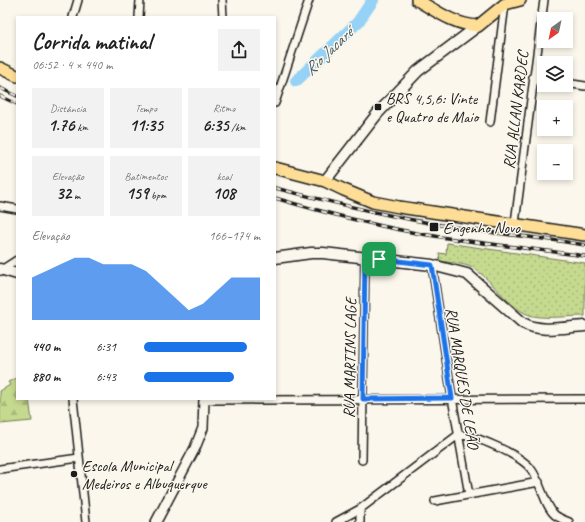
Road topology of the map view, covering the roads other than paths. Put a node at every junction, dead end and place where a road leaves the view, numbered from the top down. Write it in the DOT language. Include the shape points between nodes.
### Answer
graph roads {
  1 [pos="78,0"];
  2 [pos="140,0"];
  3 [pos="222,0"];
  4 [pos="309,0"];
  5 [pos="417,0"];
  6 [pos="520,0"];
  7 [pos="544,0"];
  8 [pos="506,2"];
  9 [pos="73,16"];
  10 [pos="139,16"];
  11 [pos="223,16"];
  12 [pos="478,26"];
  13 [pos="0,68"];
  14 [pos="16,76"];
  15 [pos="533,77"];
  16 [pos="537,78"];
  17 [pos="573,84"];
  18 [pos="585,86"];
  19 [pos="276,100"];
  20 [pos="490,122"];
  21 [pos="276,168"];
  22 [pos="325,181"];
  23 [pos="0,206"];
  24 [pos="16,209"];
  25 [pos="515,223"];
  26 [pos="585,235"];
  27 [pos="365,257"];
  28 [pos="276,258"];
  29 [pos="16,261"];
  30 [pos="432,265"];
  31 [pos="1,270"];
  32 [pos="16,274"];
  33 [pos="585,326"];
  34 [pos="452,398"];
  35 [pos="585,398"];
  36 [pos="363,399"];
  37 [pos="73,400"];
  38 [pos="204,400"];
  39 [pos="276,400"];
  40 [pos="458,435"];
  41 [pos="79,458"];
  42 [pos="362,460"];
  43 [pos="0,469"];
  44 [pos="539,482"];
  45 [pos="469,495"];
  46 [pos="435,501"];
  47 [pos="360,509"];
  48 [pos="564,521"];
  49 [pos="86,522"];
  50 [pos="156,522"];
  51 [pos="336,522"];
  52 [pos="360,522"];
  1 -- 9 [label="street"];
  2 -- 10 [label="street"];
  3 -- 11 [label="street"];
  4 -- 19 [label="street"];
  5 -- 12 [label="main road" via="456,22"];
  6 -- 8 [label="main road"];
  7 -- 15 [label="street, RUA ALLAN KARDEC"];
  8 -- 12 [label="main road"];
  8 -- 20 [label="street"];
  12 -- 22 [label="main road" via="418,71 378,113"];
  13 -- 14 [label="main road"];
  15 -- 16 [label="street"];
  15 -- 25 [label="street, RUA ALLAN KARDEC"];
  17 -- 18 [label="street"];
  21 -- 22 [label="main road"];
  22 -- 25 [label="main road" via="373,202"];
  23 -- 24 [label="street"];
  25 -- 26 [label="main road"];
  27 -- 28 [label="main road" via="312,253"];
  27 -- 30 [label="main road"];
  27 -- 36 [label="street, RUA MARTINS LAGE"];
  29 -- 31 [label="street"];
  30 -- 33 [label="main road" via="467,274 530,327 544,329"];
  30 -- 34 [label="street, RUA MARQUES DE LEÃO"];
  31 -- 32 [label="main road"];
  34 -- 35 [label="street"];
  34 -- 36 [label="street"];
  34 -- 40 [label="street, RUA MARQUES DE LEÃO"];
  36 -- 39 [label="street"];
  36 -- 42 [label="street, RUA MARTINS LAGE"];
  37 -- 41 [label="street"];
  38 -- 50 [label="street" via="203,428"];
  40 -- 44 [label="street" via="478,439 514,456 529,465"];
  40 -- 45 [label="street, RUA MARQUES DE LEÃO"];
  40 -- 47 [label="street"];
  41 -- 43 [label="street"];
  41 -- 49 [label="street"];
  44 -- 45 [label="street"];
  44 -- 48 [label="street" via="549,507"];
  45 -- 46 [label="street"];
  47 -- 51 [label="street"];
  47 -- 52 [label="street"];
}
